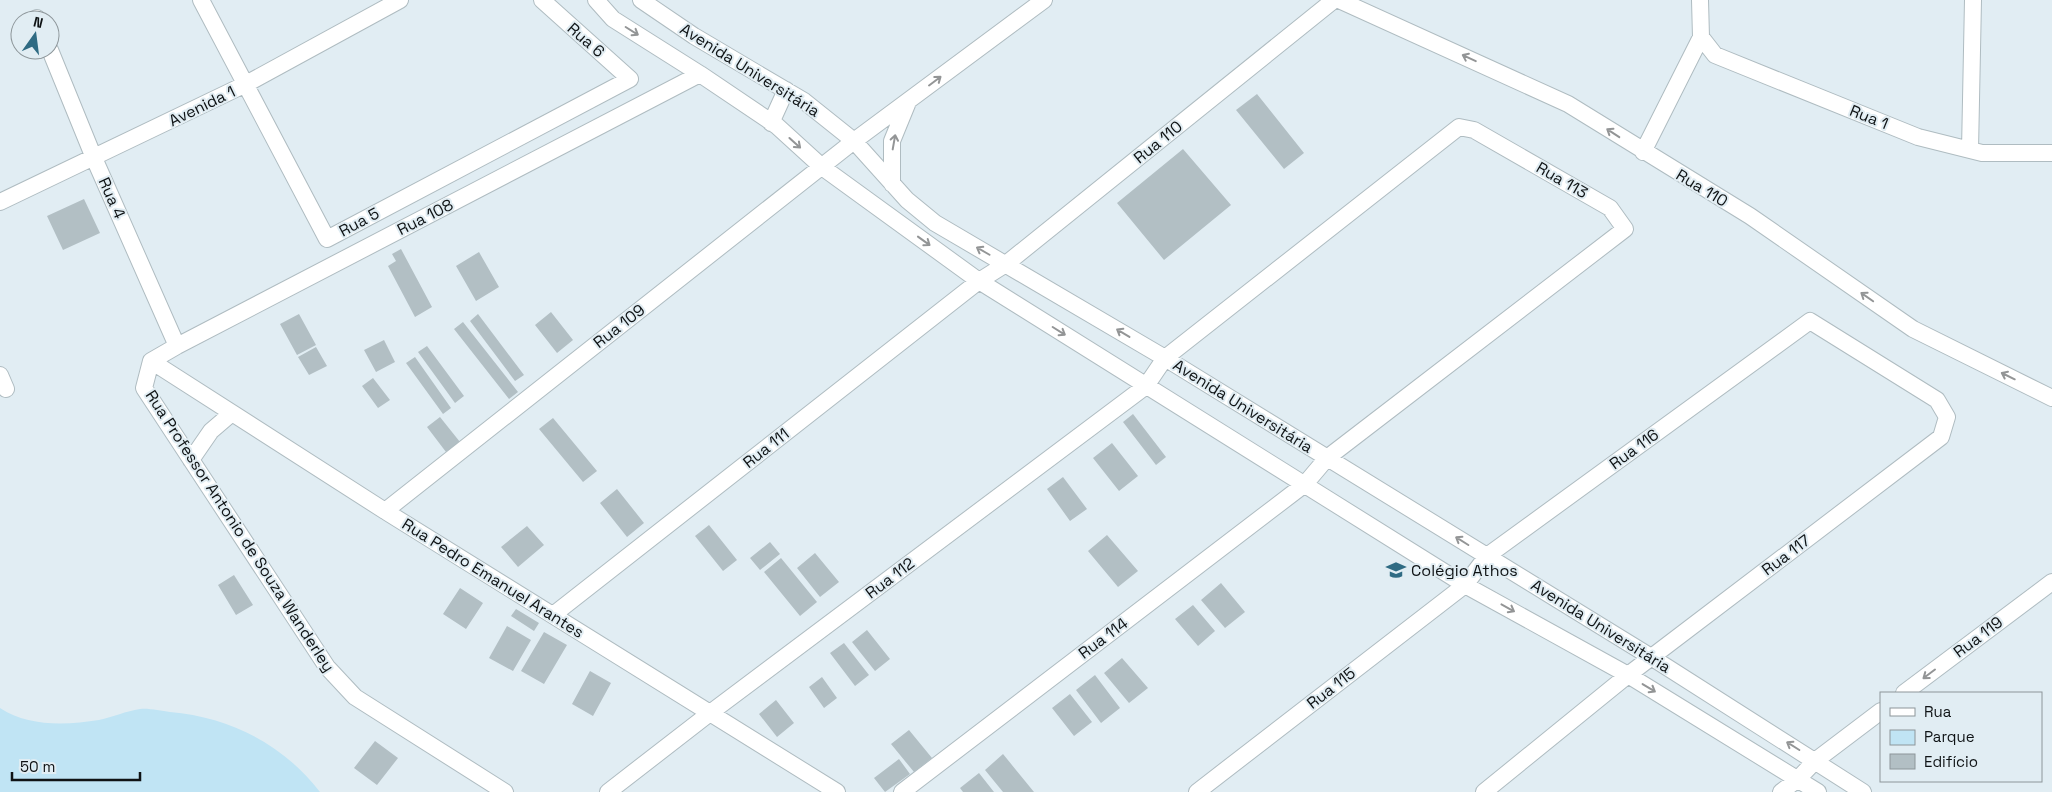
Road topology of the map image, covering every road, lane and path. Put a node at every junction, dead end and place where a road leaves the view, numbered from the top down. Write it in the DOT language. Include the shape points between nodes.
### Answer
graph roads {
  1 [pos="201,0"];
  2 [pos="400,0"];
  3 [pos="542,0"];
  4 [pos="596,0"];
  5 [pos="640,0"];
  6 [pos="1044,0"];
  7 [pos="1334,0"];
  8 [pos="1339,0"];
  9 [pos="1700,0"];
  10 [pos="1973,0"];
  11 [pos="1701,37"];
  12 [pos="54,60"];
  13 [pos="700,74"];
  14 [pos="630,80"];
  15 [pos="246,84"];
  16 [pos="786,90"];
  17 [pos="908,102"];
  18 [pos="771,123"];
  19 [pos="854,141"];
  20 [pos="1970,150"];
  21 [pos="1643,152"];
  22 [pos="2052,153"];
  23 [pos="94,158"];
  24 [pos="822,167"];
  25 [pos="892,184"];
  26 [pos="0,202"];
  27 [pos="1006,264"];
  28 [pos="979,281"];
  29 [pos="1810,321"];
  30 [pos="177,346"];
  31 [pos="1165,358"];
  32 [pos="151,361"];
  33 [pos="1146,386"];
  34 [pos="2052,398"];
  35 [pos="232,413"];
  36 [pos="1327,458"];
  37 [pos="191,460"];
  38 [pos="1305,484"];
  39 [pos="385,511"];
  40 [pos="1487,556"];
  41 [pos="2052,582"];
  42 [pos="1465,585"];
  43 [pos="553,615"];
  44 [pos="1651,657"];
  45 [pos="1628,675"];
  46 [pos="1905,692"];
  47 [pos="710,712"];
  48 [pos="1880,712"];
  49 [pos="1815,761"];
  50 [pos="1798,779"];
  51 [pos="506,792"];
  52 [pos="608,792"];
  53 [pos="837,792"];
  54 [pos="902,792"];
  55 [pos="1197,792"];
  56 [pos="1484,792"];
  57 [pos="1781,792"];
  58 [pos="1818,792"];
  59 [pos="1863,792"];
  1 -- 15 [label="street, Rua 5"];
  2 -- 15 [label="street, Avenida 1"];
  3 -- 14 [label="street, Rua 6"];
  4 -- 13 [label="street, Avenida Universitária, one-way" via="613,19"];
  5 -- 16 [label="street, Avenida Universitária"];
  17 -- 6 [label="street, one-way"];
  7 -- 27 [label="street, Rua 110"];
  21 -- 8 [label="street, Rua 110, one-way" via="1568,104"];
  9 -- 11 [label="street"];
  10 -- 20 [label="street"];
  11 -- 20 [label="street, Rua 1" via="1715,55 1918,137"];
  11 -- 21 [label="street"];
  12 -- 23 [label="street, Rua 4"];
  13 -- 18 [label="street, Avenida Universitária"];
  13 -- 30 [label="street, Rua 108"];
  14 -- 15 [label="street, Rua 5" via="327,239"];
  15 -- 23 [label="street, Avenida 1"];
  16 -- 18 [label="street"];
  16 -- 19 [label="street, Avenida Universitária"];
  17 -- 19 [label="street"];
  25 -- 17 [label="street, one-way" via="892,141"];
  18 -- 24 [label="street, Avenida Universitária, one-way"];
  19 -- 24 [label="street, Rua 109"];
  19 -- 25 [label="street, Avenida Universitária"];
  20 -- 22 [label="street, Rua 1" via="1982,153"];
  34 -- 21 [label="street, Rua 110, one-way" via="1913,329 1750,216"];
  23 -- 26 [label="street, Avenida 1"];
  23 -- 30 [label="street, Rua 4"];
  24 -- 28 [label="street, Avenida Universitária, one-way"];
  24 -- 39 [label="street, Rua 109"];
  27 -- 25 [label="street, Avenida Universitária, one-way" via="935,223"];
  27 -- 28 [label="street, Rua 110"];
  31 -- 27 [label="street, Avenida Universitária, one-way"];
  28 -- 33 [label="street, Avenida Universitária, one-way"];
  28 -- 43 [label="street, Rua 111"];
  29 -- 40 [label="street, Rua 116"];
  29 -- 44 [label="street, Rua 117" via="1937,400 1946,417 1941,437"];
  30 -- 32 [label="street, Rua 108"];
  31 -- 33 [label="street, Rua 112"];
  31 -- 36 [label="street, Avenida Universitária"];
  31 -- 36 [label="street, Rua 113" via="1459,127 1474,130 1610,208 1625,229"];
  32 -- 35 [label="street, Rua Pedro Emanuel Arantes"];
  32 -- 37 [label="street, Rua Professor Antonio de Souza Wanderley" via="144,388"];
  33 -- 38 [label="street, Avenida Universitária"];
  33 -- 47 [label="street, Rua 112"];
  35 -- 37 [label="street" via="211,431"];
  35 -- 39 [label="street, Rua Pedro Emanuel Arantes"];
  36 -- 38 [label="street, Rua 113"];
  40 -- 36 [label="street, Avenida Universitária, one-way"];
  37 -- 51 [label="street, Rua Professor Antonio de Souza Wanderley" via="332,673 355,697"];
  38 -- 42 [label="street, Avenida Universitária"];
  38 -- 54 [label="street, Rua 114"];
  39 -- 43 [label="street, Rua Pedro Emanuel Arantes"];
  40 -- 42 [label="street, Rua 116"];
  40 -- 44 [label="street, Avenida Universitária"];
  41 -- 46 [label="street, Rua 119, one-way"];
  42 -- 45 [label="street, Avenida Universitária, one-way"];
  42 -- 55 [label="street, Rua 115"];
  43 -- 47 [label="street, Rua Pedro Emanuel Arantes"];
  44 -- 45 [label="street, Rua 117"];
  49 -- 44 [label="street, Avenida Universitária, one-way"];
  45 -- 50 [label="street, Avenida Universitária, one-way"];
  45 -- 56 [label="street, Rua 117"];
  47 -- 52 [label="street, Rua 112"];
  47 -- 53 [label="street, Rua Pedro Emanuel Arantes"];
  48 -- 49 [label="street"];
  49 -- 50 [label="street"];
  49 -- 59 [label="street, Avenida Universitária"];
  50 -- 57 [label="street"];
  50 -- 58 [label="street, Avenida Universitária"];
}
